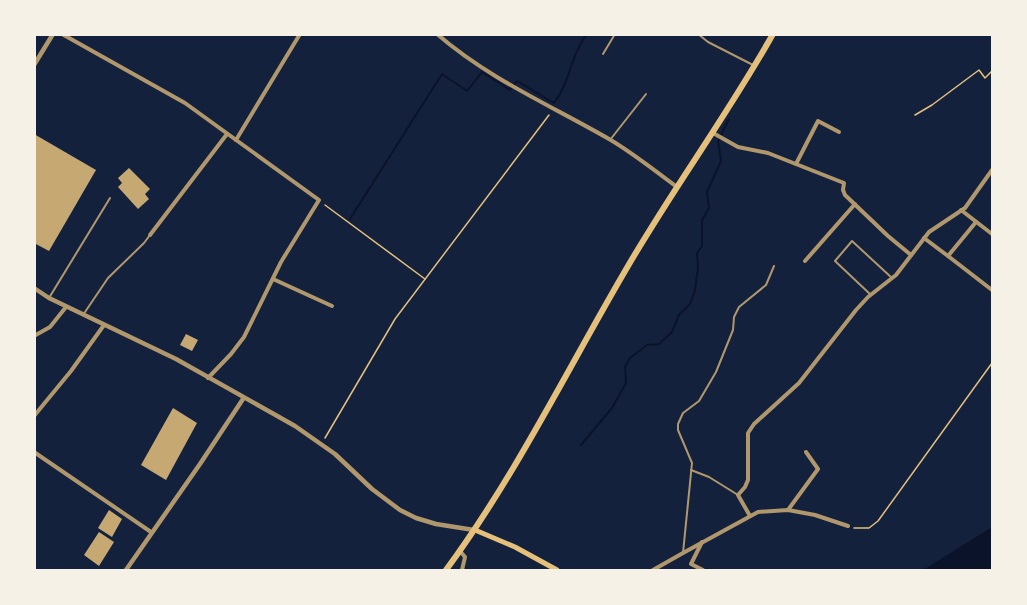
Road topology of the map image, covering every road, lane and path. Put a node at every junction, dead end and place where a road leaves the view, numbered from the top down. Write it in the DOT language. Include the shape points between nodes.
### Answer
graph roads {
  1 [pos="52,34"];
  2 [pos="62,34"];
  3 [pos="300,34"];
  4 [pos="437,34"];
  5 [pos="615,34"];
  6 [pos="698,34"];
  7 [pos="773,34"];
  8 [pos="603,54"];
  9 [pos="34,65"];
  10 [pos="755,66"];
  11 [pos="993,71"];
  12 [pos="646,94"];
  13 [pos="553,109"];
  14 [pos="915,115"];
  15 [pos="712,132"];
  16 [pos="839,132"];
  17 [pos="227,134"];
  18 [pos="236,140"];
  19 [pos="610,140"];
  20 [pos="796,164"];
  21 [pos="993,170"];
  22 [pos="676,187"];
  23 [pos="110,198"];
  24 [pos="319,200"];
  25 [pos="855,204"];
  26 [pos="961,210"];
  27 [pos="976,222"];
  28 [pos="993,234"];
  29 [pos="150,235"];
  30 [pos="924,238"];
  31 [pos="911,255"];
  32 [pos="948,256"];
  33 [pos="805,261"];
  34 [pos="774,266"];
  35 [pos="273,279"];
  36 [pos="425,279"];
  37 [pos="892,279"];
  38 [pos="34,288"];
  39 [pos="993,290"];
  40 [pos="871,294"];
  41 [pos="49,298"];
  42 [pos="332,306"];
  43 [pos="66,307"];
  44 [pos="83,315"];
  45 [pos="104,325"];
  46 [pos="34,336"];
  47 [pos="993,363"];
  48 [pos="208,378"];
  49 [pos="243,399"];
  50 [pos="34,416"];
  51 [pos="321,444"];
  52 [pos="34,452"];
  53 [pos="806,452"];
  54 [pos="692,470"];
  55 [pos="738,495"];
  56 [pos="788,510"];
  57 [pos="750,516"];
  58 [pos="848,526"];
  59 [pos="476,530"];
  60 [pos="151,532"];
  61 [pos="702,542"];
  62 [pos="460,551"];
  63 [pos="682,553"];
  64 [pos="126,570"];
  65 [pos="446,570"];
  66 [pos="462,570"];
  67 [pos="557,570"];
  68 [pos="653,570"];
  69 [pos="703,570"];
  1 -- 9 [label="street"];
  2 -- 17 [label="street" via="172,94"];
  3 -- 18 [label="street"];
  4 -- 13 [label="street" via="510,86"];
  5 -- 8 [label="lane"];
  6 -- 10 [label="lane"];
  7 -- 10 [label="highway"];
  10 -- 15 [label="highway"];
  11 -- 14 [label="path" via="985,78 979,70"];
  12 -- 19 [label="lane"];
  13 -- 19 [label="street"];
  13 -- 36 [label="path"];
  15 -- 20 [label="street" via="738,147"];
  15 -- 22 [label="highway"];
  16 -- 20 [label="street" via="818,121"];
  17 -- 18 [label="street"];
  17 -- 29 [label="street"];
  18 -- 24 [label="street"];
  19 -- 22 [label="street"];
  20 -- 25 [label="street" via="844,183 845,195"];
  21 -- 26 [label="street"];
  22 -- 59 [label="highway"];
  23 -- 41 [label="lane"];
  24 -- 35 [label="street"];
  24 -- 36 [label="path"];
  25 -- 31 [label="street"];
  25 -- 33 [label="street"];
  26 -- 27 [label="street"];
  26 -- 30 [label="street"];
  27 -- 28 [label="street"];
  27 -- 32 [label="street"];
  29 -- 44 [label="lane" via="108,278"];
  30 -- 31 [label="street"];
  30 -- 32 [label="street"];
  31 -- 37 [label="street"];
  32 -- 39 [label="street"];
  34 -- 54 [label="lane" via="766,285 739,307 716,372 699,401 683,413 678,424"];
  35 -- 42 [label="street"];
  35 -- 48 [label="street" via="244,337"];
  36 -- 51 [label="path" via="396,319"];
  37 -- 40 [label="street"];
  37 -- 40 [label="lane" via="852,241 835,261"];
  38 -- 41 [label="street"];
  40 -- 55 [label="street" via="799,383 748,433 748,480"];
  41 -- 43 [label="street"];
  43 -- 44 [label="street"];
  43 -- 46 [label="street" via="50,327"];
  44 -- 45 [label="street"];
  45 -- 48 [label="street"];
  45 -- 50 [label="street"];
  47 -- 58 [label="path" via="878,521 869,528"];
  48 -- 49 [label="street"];
  49 -- 51 [label="street"];
  49 -- 60 [label="street"];
  51 -- 59 [label="street" via="400,510 436,524"];
  52 -- 60 [label="street"];
  53 -- 56 [label="street" via="819,469"];
  54 -- 55 [label="lane"];
  54 -- 63 [label="lane"];
  55 -- 57 [label="street"];
  56 -- 57 [label="street"];
  56 -- 58 [label="street"];
  57 -- 61 [label="street"];
  59 -- 62 [label="highway"];
  59 -- 67 [label="main road"];
  60 -- 64 [label="street"];
  61 -- 63 [label="street"];
  61 -- 69 [label="street" via="691,564"];
  62 -- 65 [label="highway"];
  62 -- 66 [label="street" via="465,558"];
  63 -- 68 [label="street"];
}
